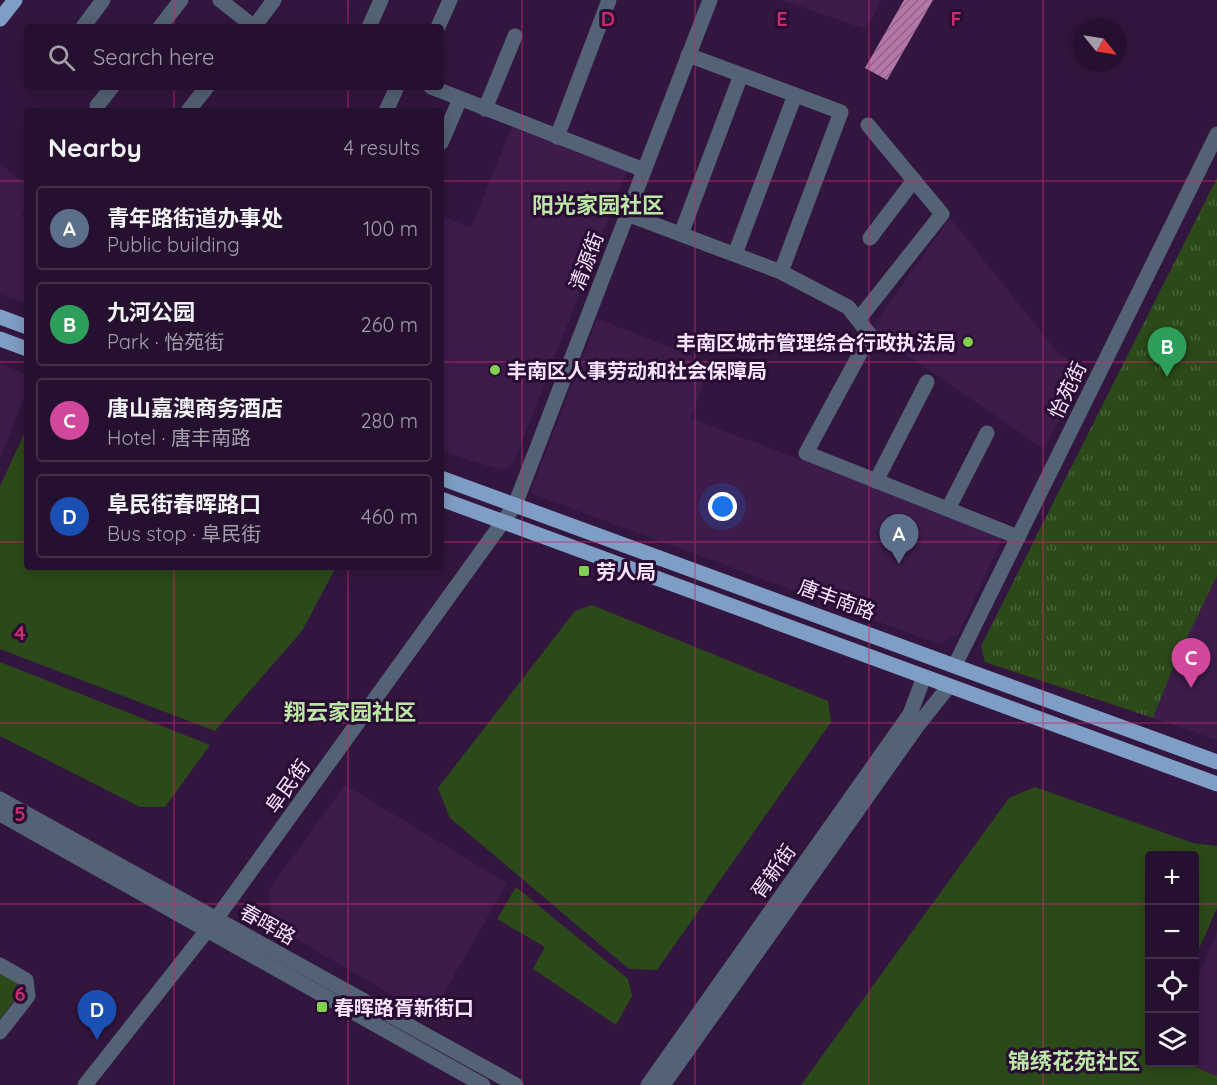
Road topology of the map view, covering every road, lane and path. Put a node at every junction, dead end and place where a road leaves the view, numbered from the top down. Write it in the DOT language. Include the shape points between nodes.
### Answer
graph roads {
  1 [pos="15,0"];
  2 [pos="103,0"];
  3 [pos="181,0"];
  4 [pos="220,0"];
  5 [pos="274,0"];
  6 [pos="381,0"];
  7 [pos="450,0"];
  8 [pos="609,0"];
  9 [pos="710,0"];
  10 [pos="0,19"];
  11 [pos="84,24"];
  12 [pos="162,24"];
  13 [pos="250,24"];
  14 [pos="256,24"];
  15 [pos="370,24"];
  16 [pos="439,24"];
  17 [pos="515,36"];
  18 [pos="688,55"];
  19 [pos="741,75"];
  20 [pos="110,90"];
  21 [pos="205,90"];
  22 [pos="396,90"];
  23 [pos="438,90"];
  24 [pos="795,95"];
  25 [pos="460,99"];
  26 [pos="97,106"];
  27 [pos="190,108"];
  28 [pos="387,108"];
  29 [pos="485,109"];
  30 [pos="868,125"];
  31 [pos="1217,134"];
  32 [pos="444,136"];
  33 [pos="557,137"];
  34 [pos="644,170"];
  35 [pos="914,180"];
  36 [pos="627,214"];
  37 [pos="681,234"];
  38 [pos="870,238"];
  39 [pos="735,254"];
  40 [pos="781,272"];
  41 [pos="0,317"];
  42 [pos="858,320"];
  43 [pos="24,326"];
  44 [pos="0,339"];
  45 [pos="24,348"];
  46 [pos="927,382"];
  47 [pos="987,433"];
  48 [pos="444,479"];
  49 [pos="876,481"];
  50 [pos="444,500"];
  51 [pos="515,505"];
  52 [pos="948,509"];
  53 [pos="504,522"];
  54 [pos="1018,537"];
  55 [pos="955,664"];
  56 [pos="924,677"];
  57 [pos="949,686"];
  58 [pos="1217,762"];
  59 [pos="1217,784"];
  60 [pos="0,799"];
  61 [pos="0,814"];
  62 [pos="212,925"];
  63 [pos="0,965"];
  64 [pos="0,1032"];
  65 [pos="85,1085"];
  66 [pos="483,1085"];
  67 [pos="516,1085"];
  68 [pos="648,1085"];
  69 [pos="663,1085"];
  1 -- 10 [label="main road"];
  2 -- 11 [label="street"];
  3 -- 12 [label="street"];
  4 -- 13 [label="street"];
  5 -- 14 [label="street"];
  6 -- 15 [label="street"];
  7 -- 16 [label="street"];
  8 -- 33 [label="street"];
  9 -- 18 [label="street, 清源街"];
  17 -- 29 [label="street"];
  18 -- 19 [label="street"];
  18 -- 34 [label="street, 清源街"];
  19 -- 24 [label="street"];
  19 -- 37 [label="street"];
  20 -- 26 [label="street"];
  21 -- 27 [label="street"];
  22 -- 28 [label="street"];
  23 -- 25 [label="street"];
  24 -- 39 [label="street"];
  24 -- 40 [label="street" via="841,112"];
  25 -- 29 [label="street"];
  25 -- 32 [label="street"];
  29 -- 33 [label="street"];
  30 -- 35 [label="street"];
  31 -- 54 [label="street, 怡苑街"];
  33 -- 34 [label="street"];
  34 -- 36 [label="street, 清源街"];
  35 -- 38 [label="street"];
  35 -- 42 [label="street" via="942,214"];
  36 -- 37 [label="street"];
  36 -- 51 [label="street, 清源街"];
  37 -- 39 [label="street"];
  39 -- 40 [label="street"];
  40 -- 42 [label="street" via="848,307"];
  41 -- 43 [label="main road"];
  42 -- 49 [label="street" via="870,335 806,453"];
  44 -- 45 [label="main road"];
  46 -- 49 [label="street"];
  47 -- 52 [label="street"];
  48 -- 51 [label="main road, 唐丰南路"];
  49 -- 52 [label="street"];
  50 -- 53 [label="main road"];
  51 -- 53 [label="street, 阜民街"];
  51 -- 55 [label="main road, 唐丰南路"];
  52 -- 54 [label="street"];
  53 -- 56 [label="main road"];
  53 -- 62 [label="street, 阜民街"];
  54 -- 55 [label="street, 怡苑街"];
  55 -- 58 [label="main road, 唐丰南路"];
  56 -- 57 [label="main road"];
  56 -- 68 [label="street, 胥新街" via="910,714"];
  57 -- 59 [label="main road"];
  57 -- 69 [label="street, 胥新街"];
  60 -- 62 [label="street, 春晖路"];
  61 -- 62 [label="street, 春晖路"];
  62 -- 65 [label="street, 阜民街"];
  62 -- 66 [label="street, 春晖路"];
  62 -- 67 [label="street, 春晖路"];
  63 -- 64 [label="street" via="26,980 28,996"];
}
